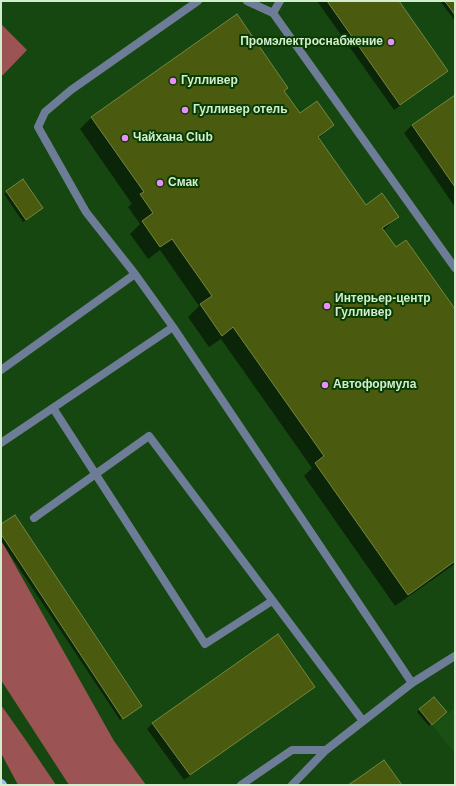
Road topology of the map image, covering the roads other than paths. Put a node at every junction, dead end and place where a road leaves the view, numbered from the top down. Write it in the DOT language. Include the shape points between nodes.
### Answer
graph roads {
  1 [pos="198,1"];
  2 [pos="247,1"];
  3 [pos="280,1"];
  4 [pos="273,13"];
  5 [pos="455,268"];
  6 [pos="135,274"];
  7 [pos="172,327"];
  8 [pos="1,370"];
  9 [pos="53,408"];
  10 [pos="1,443"];
  11 [pos="96,474"];
  12 [pos="34,518"];
  13 [pos="272,601"];
  14 [pos="455,656"];
  15 [pos="412,683"];
  16 [pos="363,722"];
  17 [pos="326,750"];
  18 [pos="241,785"];
  19 [pos="292,785"];
  1 -- 6 [label="lane" via="71,90 45,112 38,127 86,212"];
  2 -- 4 [label="lane"];
  3 -- 4 [label="lane"];
  4 -- 5 [label="lane"];
  6 -- 7 [label="lane"];
  6 -- 8 [label="lane"];
  7 -- 9 [label="lane"];
  7 -- 15 [label="lane"];
  9 -- 10 [label="lane"];
  9 -- 11 [label="lane"];
  11 -- 12 [label="lane"];
  11 -- 13 [label="lane" via="149,436"];
  11 -- 13 [label="lane" via="206,644"];
  13 -- 16 [label="lane"];
  14 -- 15 [label="lane"];
  15 -- 16 [label="lane"];
  16 -- 17 [label="lane"];
  17 -- 18 [label="lane" via="292,750"];
  17 -- 19 [label="lane"];
}
